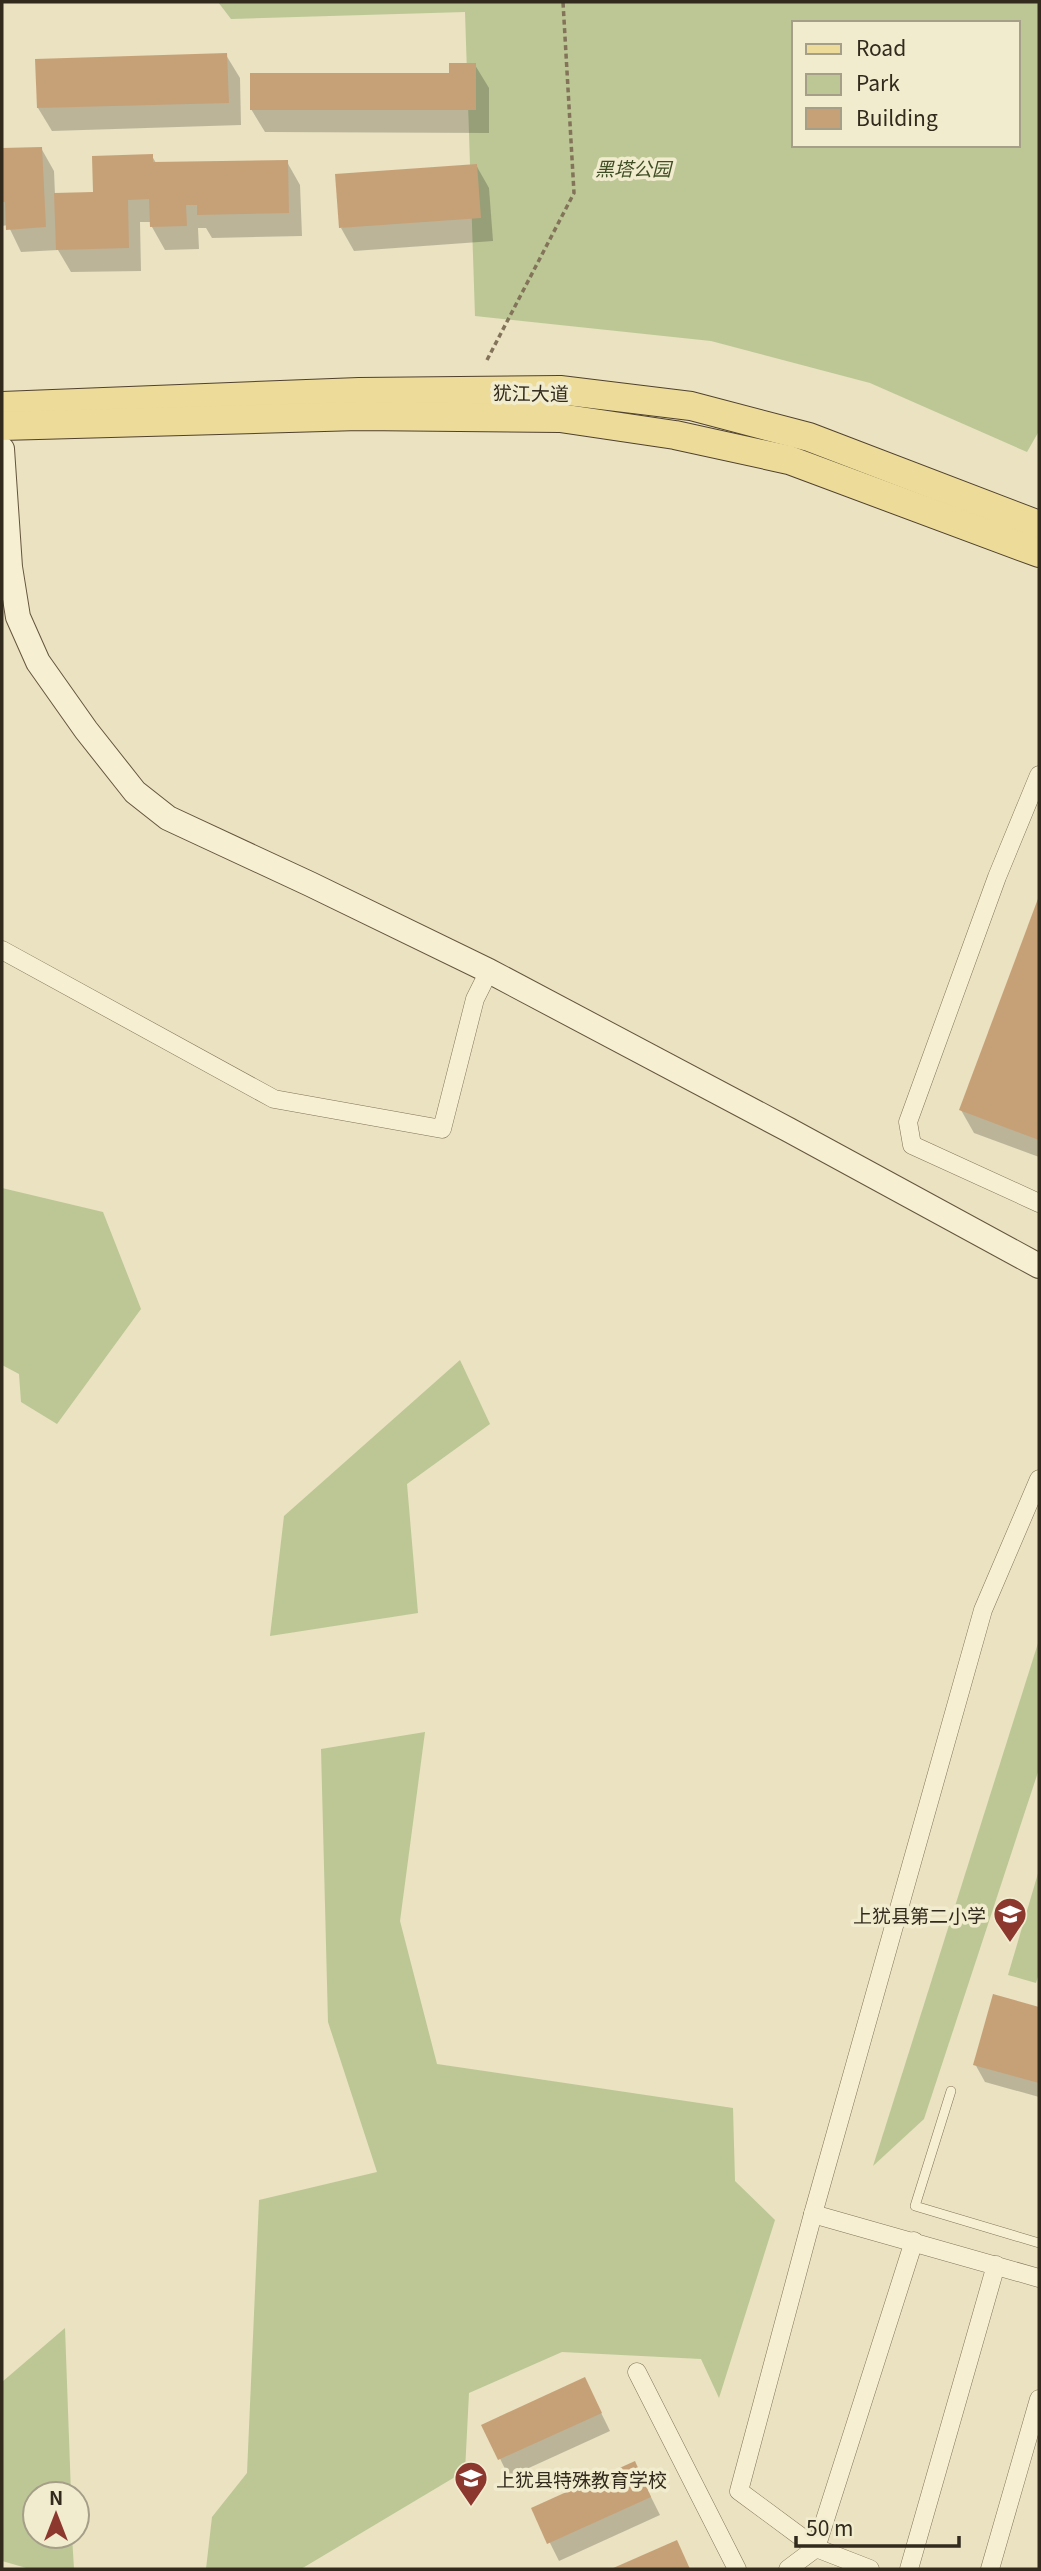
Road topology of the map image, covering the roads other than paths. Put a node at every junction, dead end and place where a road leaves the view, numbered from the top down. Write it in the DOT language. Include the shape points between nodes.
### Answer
graph roads {
  1 [pos="2,406"];
  2 [pos="2,426"];
  3 [pos="2,449"];
  4 [pos="1039,525"];
  5 [pos="1039,553"];
  6 [pos="1039,775"];
  7 [pos="2,950"];
  8 [pos="489,971"];
  9 [pos="1039,1203"];
  10 [pos="1039,1266"];
  11 [pos="1039,1479"];
  12 [pos="951,2091"];
  13 [pos="813,2214"];
  14 [pos="914,2241"];
  15 [pos="1039,2243"];
  16 [pos="996,2265"];
  17 [pos="1039,2278"];
  18 [pos="637,2372"];
  19 [pos="1039,2399"];
  20 [pos="816,2548"];
  21 [pos="737,2569"];
  22 [pos="788,2569"];
  23 [pos="870,2569"];
  24 [pos="909,2569"];
  25 [pos="990,2569"];
  1 -- 4 [label="main road, 犹江大道" via="359,392 559,390 691,406 809,437"];
  2 -- 5 [label="main road, 犹江大道" via="359,416 559,418 675,435 789,460"];
  3 -- 8 [label="street" via="18,617 38,662 135,792 167,818"];
  6 -- 9 [label="street" via="908,1122 912,1146"];
  7 -- 8 [label="street" via="274,1099 442,1129 475,999"];
  8 -- 10 [label="street"];
  11 -- 13 [label="street" via="983,1609"];
  12 -- 15 [label="lane" via="915,2206"];
  13 -- 14 [label="street"];
  13 -- 20 [label="street" via="739,2491"];
  14 -- 16 [label="street"];
  14 -- 20 [label="street"];
  16 -- 17 [label="street"];
  16 -- 24 [label="street"];
  18 -- 21 [label="street"];
  19 -- 25 [label="street"];
  20 -- 22 [label="street"];
  20 -- 23 [label="street"];
}
